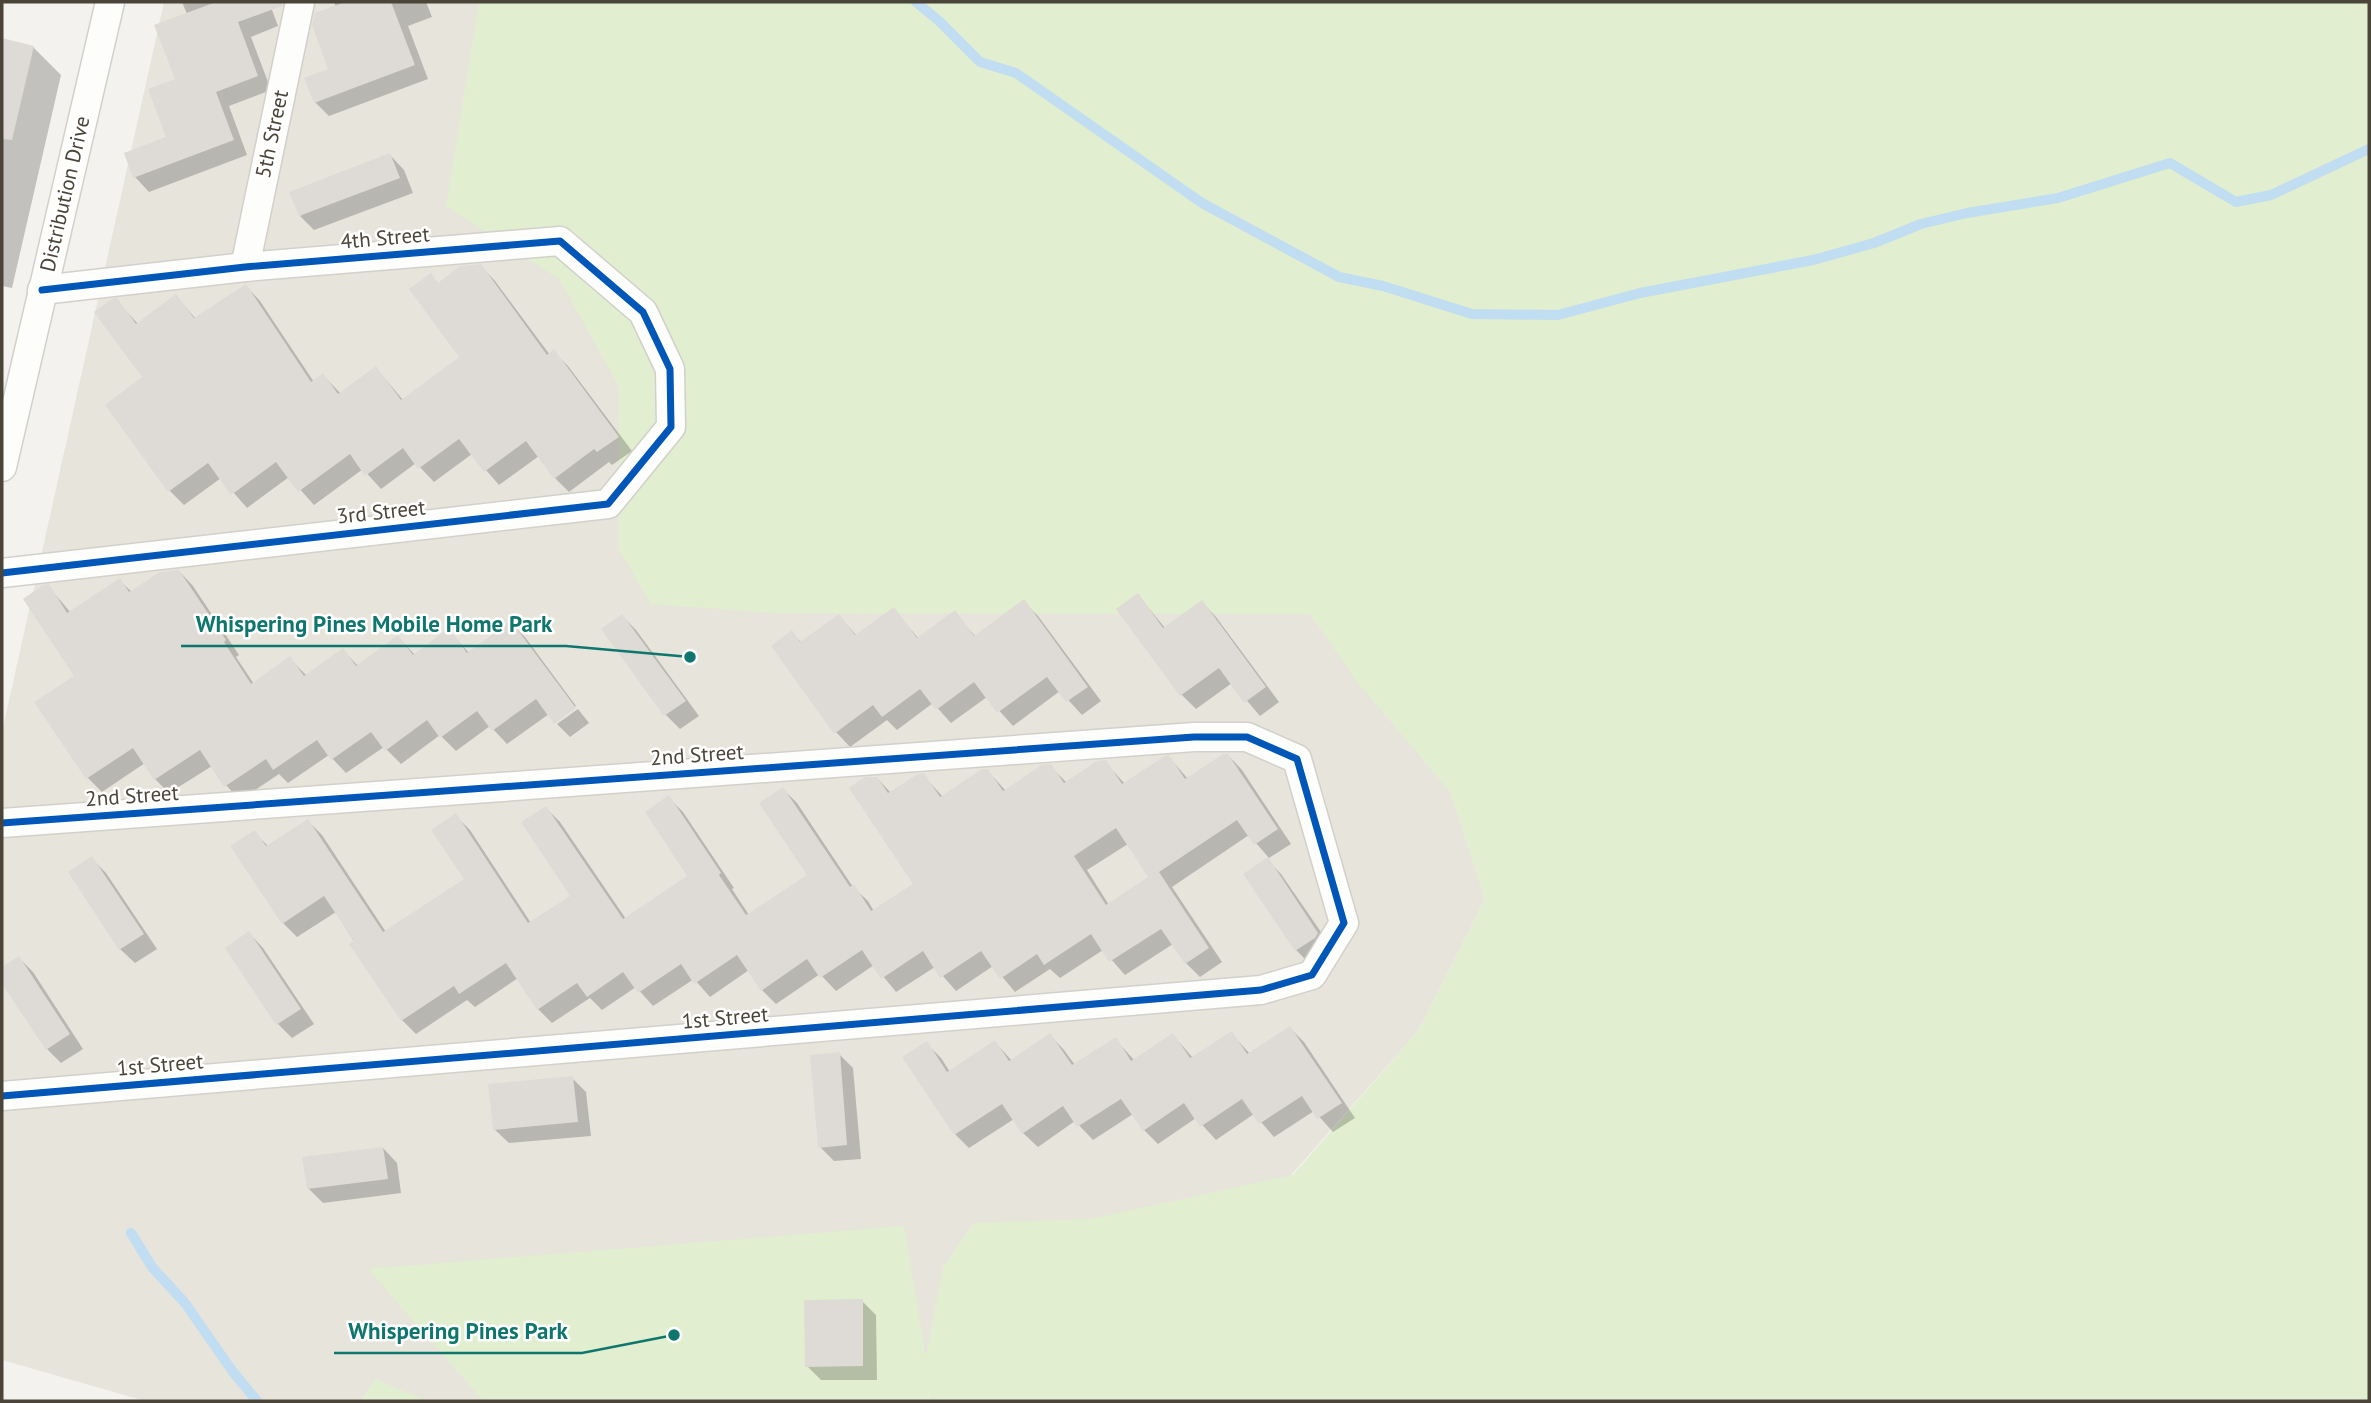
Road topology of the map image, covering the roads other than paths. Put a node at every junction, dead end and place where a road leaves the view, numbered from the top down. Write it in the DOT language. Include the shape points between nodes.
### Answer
graph roads {
  1 [pos="110,2"];
  2 [pos="300,2"];
  3 [pos="245,267"];
  4 [pos="42,290"];
  5 [pos="670,369"];
  6 [pos="2,467"];
  7 [pos="2,573"];
  8 [pos="2,823"];
  9 [pos="1322,850"];
  10 [pos="2,1096"];
  1 -- 4 [label="street, Distribution Drive"];
  2 -- 3 [label="street, 5th Street"];
  3 -- 4 [label="street, 4th Street"];
  3 -- 5 [label="street, 4th Street" via="560,241 643,312"];
  4 -- 6 [label="street, Distribution Drive"];
  5 -- 7 [label="street, 3rd Street" via="671,427 608,503"];
  8 -- 9 [label="street, 2nd Street" via="1194,737 1247,737 1297,760"];
  9 -- 10 [label="street, 1st Street" via="1344,923 1312,975 1261,990"];
}
